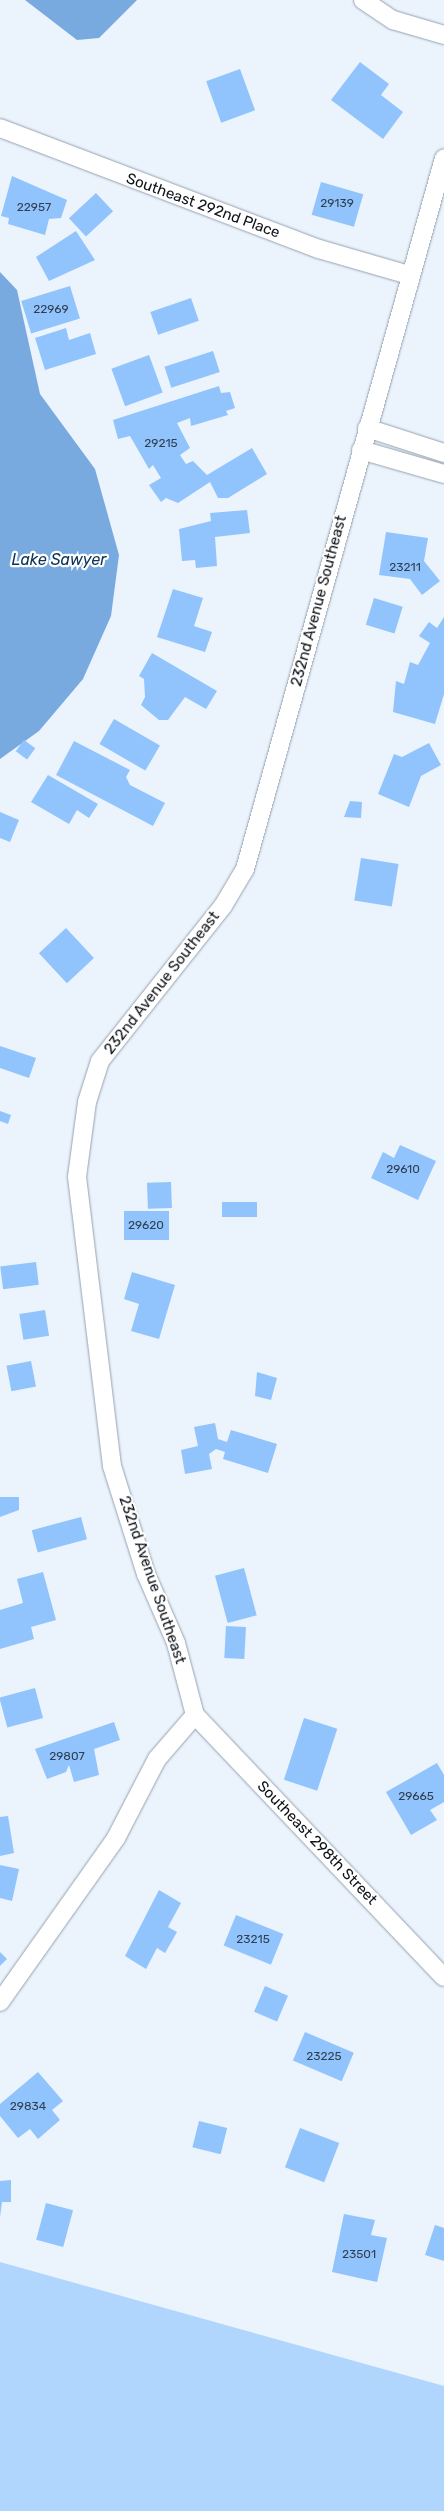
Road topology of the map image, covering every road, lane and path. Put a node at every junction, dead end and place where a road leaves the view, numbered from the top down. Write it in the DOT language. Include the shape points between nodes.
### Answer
graph roads {
  1 [pos="363,0"];
  2 [pos="444,35"];
  3 [pos="0,128"];
  4 [pos="444,158"];
  5 [pos="409,275"];
  6 [pos="367,428"];
  7 [pos="361,450"];
  8 [pos="444,453"];
  9 [pos="444,474"];
  10 [pos="195,1715"];
  11 [pos="442,1972"];
  12 [pos="0,2002"];
  1 -- 2 [label="street" via="393,20"];
  3 -- 5 [label="street, Southeast 292nd Place" via="318,248"];
  4 -- 5 [label="street, 232nd Avenue Southeast"];
  5 -- 6 [label="street, 232nd Avenue Southeast"];
  6 -- 7 [label="street, 232nd Avenue Southeast"];
  6 -- 8 [label="street"];
  7 -- 9 [label="street"];
  7 -- 10 [label="street, 232nd Avenue Southeast" via="245,869 223,906 100,1061 80,1146 78,1185 112,1466 146,1574 176,1643"];
  10 -- 11 [label="street, Southeast 298th Street"];
  10 -- 12 [label="street" via="157,1759 116,1838"];
}
